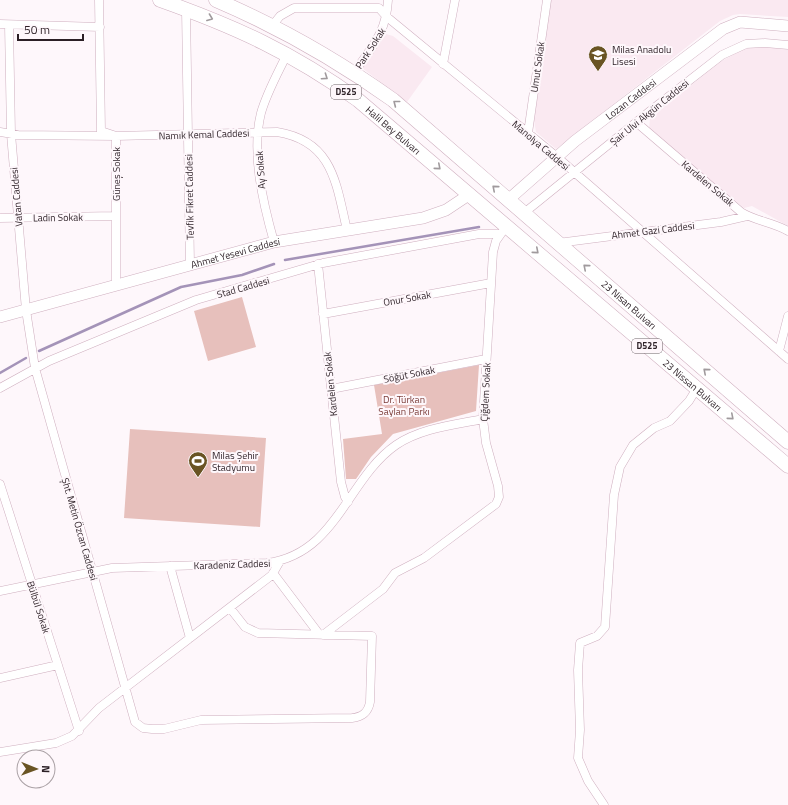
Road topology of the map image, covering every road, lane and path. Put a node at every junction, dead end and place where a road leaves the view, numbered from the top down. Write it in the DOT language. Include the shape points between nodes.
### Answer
graph roads {
  1 [pos="99,0"];
  2 [pos="160,0"];
  3 [pos="216,0"];
  4 [pos="388,0"];
  5 [pos="455,0"];
  6 [pos="546,0"];
  7 [pos="186,9"];
  8 [pos="387,17"];
  9 [pos="4,24"];
  10 [pos="272,26"];
  11 [pos="788,26"];
  12 [pos="100,27"];
  13 [pos="788,45"];
  14 [pos="287,54"];
  15 [pos="0,59"];
  16 [pos="9,59"];
  17 [pos="443,64"];
  18 [pos="354,73"];
  19 [pos="636,122"];
  20 [pos="0,132"];
  21 [pos="259,132"];
  22 [pos="11,134"];
  23 [pos="528,134"];
  24 [pos="188,135"];
  25 [pos="116,136"];
  26 [pos="557,157"];
  27 [pos="574,172"];
  28 [pos="470,194"];
  29 [pos="508,200"];
  30 [pos="524,214"];
  31 [pos="116,216"];
  32 [pos="747,216"];
  33 [pos="0,218"];
  34 [pos="18,218"];
  35 [pos="347,230"];
  36 [pos="503,230"];
  37 [pos="641,231"];
  38 [pos="788,231"];
  39 [pos="274,242"];
  40 [pos="558,243"];
  41 [pos="318,264"];
  42 [pos="190,265"];
  43 [pos="491,283"];
  44 [pos="116,285"];
  45 [pos="26,310"];
  46 [pos="323,314"];
  47 [pos="788,316"];
  48 [pos="0,317"];
  49 [pos="779,351"];
  50 [pos="486,359"];
  51 [pos="788,359"];
  52 [pos="35,368"];
  53 [pos="0,388"];
  54 [pos="697,388"];
  55 [pos="331,389"];
  56 [pos="483,419"];
  57 [pos="788,442"];
  58 [pos="788,466"];
  59 [pos="0,484"];
  60 [pos="348,502"];
  61 [pos="280,561"];
  62 [pos="170,566"];
  63 [pos="92,571"];
  64 [pos="273,573"];
  65 [pos="32,584"];
  66 [pos="0,591"];
  67 [pos="230,608"];
  68 [pos="321,635"];
  69 [pos="190,638"];
  70 [pos="58,665"];
  71 [pos="0,678"];
  72 [pos="124,689"];
  73 [pos="79,731"];
  74 [pos="0,752"];
  75 [pos="604,805"];
  1 -- 12 [label="street, Güneş Sokak"];
  2 -- 7 [label="highway, Halil Bey Bulvarı / D525"];
  3 -- 10 [label="highway, Halil Bey Bulvarı / D525"];
  4 -- 8 [label="street, Park Sokak"];
  5 -- 17 [label="street"];
  6 -- 23 [label="street, Umut Sokak"];
  7 -- 14 [label="highway, Halil Bey Bulvarı / D525, one-way" via="239,30"];
  7 -- 24 [label="street, Tevfik Fikret Caddesi"];
  8 -- 10 [label="street, Manolya Caddesi" via="379,8 303,7 287,12"];
  8 -- 17 [label="street, Manolya Caddesi"];
  8 -- 18 [label="street, Park Sokak" via="383,30"];
  9 -- 12 [label="street"];
  9 -- 16 [label="street, Vatan Caddesi"];
  10 -- 18 [label="highway, Halil Bey Bulvarı / D525"];
  11 -- 26 [label="street, Lozan Caddesi" via="748,22 734,23 722,29"];
  12 -- 25 [label="street, Güneş Sokak" via="101,131"];
  13 -- 19 [label="street, Şair Ulvi Akgün Caddesi" via="754,43 727,52"];
  14 -- 21 [label="street, Ay Sokak" via="263,108"];
  14 -- 28 [label="highway, Halil Bey Bulvarı / D525, one-way" via="358,100"];
  15 -- 16 [label="street"];
  16 -- 22 [label="street, Vatan Caddesi"];
  17 -- 23 [label="street, Manolya Caddesi"];
  29 -- 18 [label="highway, Halil Bey Bulvarı / D525, one-way" via="413,116"];
  19 -- 27 [label="street, Şair Ulvi Akgün Caddesi"];
  19 -- 32 [label="street, Kardelen Sokak"];
  20 -- 22 [label="street, Namık Kemal Caddesi"];
  21 -- 24 [label="street, Namık Kemal Caddesi"];
  21 -- 35 [label="street, Namık Kemal Caddesi" via="277,132 294,136 323,156 335,180"];
  21 -- 39 [label="street, Ay Sokak" via="261,189"];
  22 -- 25 [label="street, Namık Kemal Caddesi"];
  22 -- 34 [label="street, Vatan Caddesi"];
  23 -- 26 [label="street, Manolya Caddesi"];
  24 -- 25 [label="street, Namık Kemal Caddesi"];
  24 -- 42 [label="street, Tevfik Fikret Caddesi"];
  25 -- 31 [label="street, Güneş Sokak"];
  26 -- 27 [label="street, Manolya Caddesi"];
  26 -- 29 [label="street, Lozan Caddesi"];
  27 -- 30 [label="street, Şair Ulvi Akgün Caddesi"];
  27 -- 37 [label="street, Manolya Caddesi"];
  28 -- 35 [label="street, Ahmet Yesevi Caddesi" via="452,207 431,215"];
  28 -- 36 [label="highway, Halil Bey Bulvarı / D525"];
  29 -- 30 [label="highway, Halil Bey Bulvarı / D525"];
  30 -- 40 [label="highway, 23 Nisan Bulvarı / D525"];
  31 -- 34 [label="street, Ladin Sokak"];
  31 -- 44 [label="street, Güneş Sokak"];
  32 -- 37 [label="street, Ahmet Gazi Caddesi" via="721,222"];
  32 -- 38 [label="street, Kardelen Sokak" via="774,223"];
  33 -- 34 [label="street, Ladin Sokak"];
  34 -- 45 [label="street, Vatan Caddesi"];
  35 -- 39 [label="street, Ahmet Yesevi Caddesi"];
  36 -- 41 [label="street, Stad Caddesi"];
  36 -- 43 [label="street, Çiğdem Sokak" via="493,252"];
  36 -- 54 [label="highway, 23 Nissan Bulvarı / D525, one-way"];
  37 -- 40 [label="street, Ahmet Gazi Caddesi"];
  37 -- 49 [label="street, Manolya Caddesi"];
  39 -- 42 [label="street, Ahmet Yesevi Caddesi"];
  57 -- 40 [label="highway, 23 Nisan Bulvarı / D525, one-way"];
  41 -- 46 [label="street, Kardelen Sokak"];
  41 -- 52 [label="street, Stad Caddesi" via="191,302"];
  42 -- 44 [label="street, Ahmet Yesevi Caddesi"];
  43 -- 46 [label="street, Onur Sokak"];
  43 -- 50 [label="street, Çiğdem Sokak"];
  44 -- 45 [label="street, Ahmet Yesevi Caddesi"];
  45 -- 48 [label="street, Ahmet Yesevi Caddesi"];
  45 -- 52 [label="street, Vatan Caddesi"];
  46 -- 55 [label="street, Kardelen Sokak"];
  47 -- 49 [label="street"];
  49 -- 51 [label="street, Manolya Caddesi"];
  50 -- 55 [label="street, Söğüt Sokak"];
  50 -- 56 [label="street, Çiğdem Sokak"];
  52 -- 53 [label="street, Stad Caddesi"];
  52 -- 63 [label="street, Şht. Metin Özcan Caddesi"];
  54 -- 58 [label="highway, 23 Nissan Bulvarı / D525, one-way"];
  54 -- 75 [label="street" via="689,401 670,421 654,428 633,445 620,467 614,495 605,627 597,636 580,643 578,758 588,781"];
  55 -- 60 [label="street, Kardelen Sokak" via="341,482"];
  56 -- 60 [label="street, Karadeniz Caddesi" via="442,427 404,439 384,454"];
  56 -- 68 [label="street, Çiğdem Sokak" via="486,443 498,486 498,501 424,558 395,573 383,589"];
  59 -- 65 [label="street, Bülbül Sokak"];
  60 -- 61 [label="street, Karadeniz Caddesi" via="335,520 311,544"];
  61 -- 62 [label="street, Karadeniz Caddesi"];
  61 -- 64 [label="street"];
  62 -- 63 [label="street, Karadeniz Caddesi"];
  62 -- 69 [label="street"];
  63 -- 65 [label="street, Karadeniz Caddesi"];
  63 -- 72 [label="street, Şht. Metin Özcan Caddesi"];
  64 -- 67 [label="street"];
  64 -- 68 [label="street"];
  65 -- 66 [label="street, Karadeniz Caddesi"];
  65 -- 70 [label="street, Bülbül Sokak"];
  67 -- 68 [label="street" via="245,627 253,632"];
  67 -- 69 [label="street"];
  68 -- 72 [label="street, Şht. Metin Özcan Caddesi" via="372,636 369,706 361,716 201,720 147,729 135,722"];
  69 -- 72 [label="street"];
  70 -- 71 [label="street"];
  70 -- 73 [label="street, Bülbül Sokak"];
  72 -- 73 [label="street" via="99,708"];
  73 -- 74 [label="street" via="56,744"];
}
